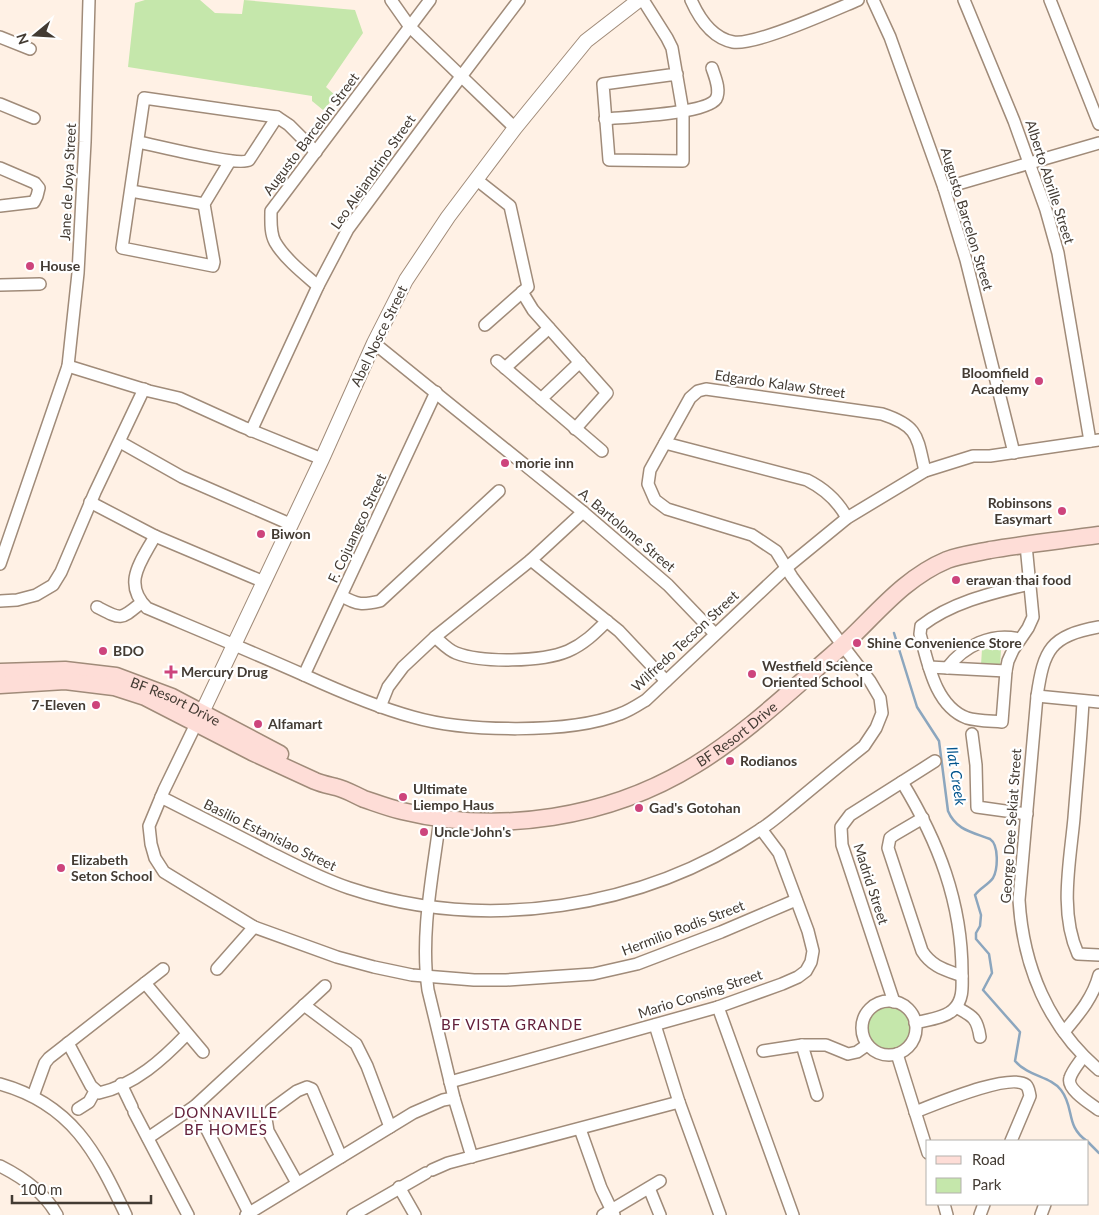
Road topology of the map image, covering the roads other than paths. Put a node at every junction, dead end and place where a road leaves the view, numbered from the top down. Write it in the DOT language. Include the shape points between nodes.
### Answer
graph roads {
  1 [pos="89,0"];
  2 [pos="391,0"];
  3 [pos="430,0"];
  4 [pos="519,0"];
  5 [pos="639,0"];
  6 [pos="643,0"];
  7 [pos="690,0"];
  8 [pos="858,0"];
  9 [pos="874,0"];
  10 [pos="964,0"];
  11 [pos="1050,0"];
  12 [pos="410,27"];
  13 [pos="0,37"];
  14 [pos="30,49"];
  15 [pos="712,68"];
  16 [pos="677,74"];
  17 [pos="462,76"];
  18 [pos="0,104"];
  19 [pos="683,112"];
  20 [pos="277,116"];
  21 [pos="34,118"];
  22 [pos="605,119"];
  23 [pos="1099,124"];
  24 [pos="516,128"];
  25 [pos="138,142"];
  26 [pos="1099,143"];
  27 [pos="316,152"];
  28 [pos="230,161"];
  29 [pos="1029,163"];
  30 [pos="0,168"];
  31 [pos="477,180"];
  32 [pos="944,188"];
  33 [pos="131,191"];
  34 [pos="204,204"];
  35 [pos="0,206"];
  36 [pos="40,284"];
  37 [pos="0,285"];
  38 [pos="318,286"];
  39 [pos="522,292"];
  40 [pos="485,326"];
  41 [pos="549,328"];
  42 [pos="374,343"];
  43 [pos="580,362"];
  44 [pos="68,366"];
  45 [pos="144,389"];
  46 [pos="436,392"];
  47 [pos="541,399"];
  48 [pos="575,429"];
  49 [pos="251,431"];
  50 [pos="1095,441"];
  51 [pos="120,442"];
  52 [pos="665,443"];
  53 [pos="602,451"];
  54 [pos="1014,453"];
  55 [pos="322,459"];
  56 [pos="925,471"];
  57 [pos="499,491"];
  58 [pos="90,502"];
  59 [pos="583,512"];
  60 [pos="846,518"];
  61 [pos="290,524"];
  62 [pos="1099,535"];
  63 [pos="155,536"];
  64 [pos="1026,545"];
  65 [pos="530,560"];
  66 [pos="0,564"];
  67 [pos="786,568"];
  68 [pos="264,582"];
  69 [pos="1029,584"];
  70 [pos="342,596"];
  71 [pos="0,600"];
  72 [pos="141,603"];
  73 [pos="97,607"];
  74 [pos="607,621"];
  75 [pos="1099,627"];
  76 [pos="715,634"];
  77 [pos="435,637"];
  78 [pos="1019,639"];
  79 [pos="234,645"];
  80 [pos="843,646"];
  81 [pos="929,667"];
  82 [pos="947,668"];
  83 [pos="1006,671"];
  84 [pos="0,672"];
  85 [pos="304,675"];
  86 [pos="666,681"];
  87 [pos="0,684"];
  88 [pos="1037,696"];
  89 [pos="1083,700"];
  90 [pos="1099,702"];
  91 [pos="380,707"];
  92 [pos="199,718"];
  93 [pos="972,734"];
  94 [pos="935,761"];
  95 [pos="902,782"];
  96 [pos="161,797"];
  97 [pos="1027,814"];
  98 [pos="440,818"];
  99 [pos="923,818"];
  100 [pos="761,829"];
  101 [pos="796,900"];
  102 [pos="429,906"];
  103 [pos="254,927"];
  104 [pos="1099,956"];
  105 [pos="163,969"];
  106 [pos="218,969"];
  107 [pos="1099,975"];
  108 [pos="962,976"];
  109 [pos="426,977"];
  110 [pos="145,983"];
  111 [pos="325,986"];
  112 [pos="894,1002"];
  113 [pos="304,1005"];
  114 [pos="718,1006"];
  115 [pos="956,1007"];
  116 [pos="915,1023"];
  117 [pos="654,1025"];
  118 [pos="1064,1032"];
  119 [pos="188,1034"];
  120 [pos="980,1037"];
  121 [pos="68,1043"];
  122 [pos="802,1045"];
  123 [pos="868,1045"];
  124 [pos="763,1051"];
  125 [pos="203,1052"];
  126 [pos="897,1054"];
  127 [pos="1084,1057"];
  128 [pos="1099,1070"];
  129 [pos="450,1082"];
  130 [pos="0,1084"];
  131 [pos="121,1084"];
  132 [pos="95,1091"];
  133 [pos="817,1095"];
  134 [pos="33,1096"];
  135 [pos="454,1098"];
  136 [pos="679,1102"];
  137 [pos="195,1106"];
  138 [pos="78,1109"];
  139 [pos="1099,1110"];
  140 [pos="915,1112"];
  141 [pos="390,1127"];
  142 [pos="580,1129"];
  143 [pos="148,1138"];
  144 [pos="1011,1140"];
  145 [pos="926,1147"];
  146 [pos="341,1157"];
  147 [pos="472,1157"];
  148 [pos="0,1166"];
  149 [pos="660,1181"];
  150 [pos="297,1183"];
  151 [pos="399,1187"];
  152 [pos="649,1188"];
  153 [pos="609,1213"];
  154 [pos="247,1214"];
  155 [pos="57,1215"];
  156 [pos="126,1215"];
  157 [pos="188,1215"];
  158 [pos="353,1215"];
  159 [pos="415,1215"];
  160 [pos="660,1215"];
  161 [pos="720,1215"];
  162 [pos="792,1215"];
  1 -- 44 [label="street, Jane de Joya Street" via="86,142 78,273"];
  2 -- 12 [label="street"];
  3 -- 12 [label="street, Augusto Barcelon Street"];
  4 -- 17 [label="street, Leo Alejandrino Street"];
  5 -- 24 [label="street, Abel Nosce Street" via="586,41"];
  6 -- 16 [label="street" via="672,48"];
  7 -- 8 [label="street" via="704,25 724,39 739,43 760,39"];
  9 -- 32 [label="street, Augusto Barcelon Street"];
  10 -- 29 [label="street, Alberto Abrille Street"];
  11 -- 23 [label="street"];
  12 -- 17 [label="street"];
  12 -- 27 [label="street, Augusto Barcelon Street"];
  13 -- 14 [label="street"];
  15 -- 19 [label="street" via="718,89 715,100"];
  16 -- 19 [label="street"];
  16 -- 22 [label="street" via="603,84"];
  17 -- 24 [label="street"];
  17 -- 38 [label="street, Leo Alejandrino Street" via="348,229"];
  18 -- 21 [label="street"];
  19 -- 22 [label="street"];
  19 -- 22 [label="street" via="683,161 609,160"];
  20 -- 25 [label="street" via="144,98"];
  20 -- 27 [label="street"];
  20 -- 28 [label="street" via="249,160"];
  24 -- 31 [label="street, Abel Nosce Street"];
  25 -- 28 [label="street"];
  25 -- 33 [label="street"];
  26 -- 29 [label="street"];
  27 -- 38 [label="street, Augusto Barcelon Street" via="272,211 270,226 274,241"];
  28 -- 34 [label="street"];
  29 -- 32 [label="street"];
  29 -- 50 [label="street, Alberto Abrille Street" via="1058,253"];
  30 -- 35 [label="street" via="35,183 38,188 34,202"];
  31 -- 39 [label="street" via="510,206 528,287"];
  31 -- 42 [label="street, Abel Nosce Street" via="406,280"];
  32 -- 54 [label="street, Augusto Barcelon Street" via="966,260"];
  33 -- 34 [label="street"];
  33 -- 34 [label="street" via="122,249 213,266"];
  36 -- 37 [label="street"];
  38 -- 49 [label="street, Leo Alejandrino Street"];
  39 -- 40 [label="street"];
  39 -- 41 [label="street"];
  41 -- 43 [label="street"];
  41 -- 47 [label="street" via="501,365"];
  42 -- 46 [label="street, A. Bartolome Street"];
  42 -- 55 [label="street, Abel Nosce Street"];
  43 -- 47 [label="street"];
  43 -- 48 [label="street" via="607,394"];
  44 -- 45 [label="street"];
  44 -- 66 [label="street, Jane de Joya Street"];
  45 -- 49 [label="street" via="179,398"];
  45 -- 51 [label="street"];
  46 -- 59 [label="street, A. Bartolome Street"];
  46 -- 70 [label="street, F. Cojuangco Street"];
  47 -- 48 [label="street"];
  48 -- 53 [label="street"];
  49 -- 55 [label="street"];
  50 -- 54 [label="street, Wilfredo Tecson Street"];
  51 -- 58 [label="street"];
  51 -- 61 [label="street" via="182,478"];
  52 -- 56 [label="street, Edgardo Kalaw Street" via="690,398 706,389 875,413 897,419 918,438"];
  52 -- 60 [label="street" via="807,480 820,486 834,499"];
  52 -- 67 [label="street, Edgardo Kalaw Street" via="650,470 648,484 655,500 667,508 752,535 776,551"];
  54 -- 56 [label="street, Wilfredo Tecson Street" via="973,456"];
  55 -- 61 [label="street, Abel Nosce Street"];
  56 -- 60 [label="street, Wilfredo Tecson Street"];
  57 -- 70 [label="street" via="380,601 365,604"];
  58 -- 63 [label="street"];
  58 -- 71 [label="street" via="53,585 36,595"];
  59 -- 65 [label="street"];
  59 -- 76 [label="street, A. Bartolome Street" via="668,585"];
  60 -- 67 [label="street, Wilfredo Tecson Street"];
  61 -- 68 [label="street, Abel Nosce Street"];
  62 -- 64 [label="main road, BF Resort Drive"];
  63 -- 68 [label="street"];
  63 -- 72 [label="street" via="135,573 134,590"];
  64 -- 69 [label="street"];
  64 -- 80 [label="main road, BF Resort Drive" via="948,560 920,574 893,595"];
  65 -- 74 [label="street"];
  65 -- 77 [label="street"];
  67 -- 76 [label="street, Wilfredo Tecson Street"];
  67 -- 80 [label="street, Edgardo Kalaw Street"];
  68 -- 79 [label="street, Abel Nosce Street"];
  69 -- 78 [label="street" via="1033,617"];
  69 -- 81 [label="street" via="972,599 930,618 921,626 920,634"];
  70 -- 85 [label="street, F. Cojuangco Street"];
  72 -- 73 [label="street" via="125,616 117,617"];
  72 -- 79 [label="street, Wilfredo Tecson Street"];
  74 -- 77 [label="street" via="587,641 566,652 512,660 455,653"];
  74 -- 86 [label="street"];
  75 -- 88 [label="street, George Dee Sekiat Street" via="1081,630 1056,642 1041,670"];
  76 -- 86 [label="street, Wilfredo Tecson Street"];
  77 -- 91 [label="street" via="388,686"];
  78 -- 82 [label="street" via="998,637 966,649"];
  78 -- 83 [label="street"];
  79 -- 85 [label="street, Wilfredo Tecson Street"];
  79 -- 92 [label="street, Abel Nosce Street"];
  80 -- 98 [label="main road, BF Resort Drive" via="744,730 696,764 652,788 580,812 539,819"];
  80 -- 100 [label="street, Basilio Estanislao Street" via="880,698 882,713 876,728 864,746"];
  81 -- 82 [label="street"];
  81 -- 83 [label="street" via="936,687 956,713 968,718 1002,722"];
  82 -- 83 [label="street"];
  84 -- 92 [label="main road, BF Resort Drive" via="65,670 116,676 164,694"];
  85 -- 91 [label="street, Wilfredo Tecson Street"];
  86 -- 91 [label="street, Wilfredo Tecson Street" via="646,700 620,714 557,726 502,729 460,726 415,718"];
  87 -- 92 [label="main road, BF Resort Drive" via="65,681 114,687"];
  88 -- 89 [label="street"];
  88 -- 97 [label="street, George Dee Sekiat Street"];
  89 -- 90 [label="street"];
  89 -- 104 [label="street" via="1068,884 1068,922 1078,954"];
  92 -- 96 [label="street, Hermilio Rodis Street"];
  92 -- 98 [label="main road, BF Resort Drive" via="365,799 401,811"];
  93 -- 97 [label="street" via="977,807"];
  94 -- 95 [label="street, Madrid Street"];
  95 -- 99 [label="street"];
  95 -- 112 [label="street, Madrid Street" via="850,815 841,827 842,845"];
  96 -- 102 [label="street, Basilio Estanislao Street" via="310,874 350,889"];
  96 -- 103 [label="street, Hermilio Rodis Street" via="149,826 155,858 164,872"];
  97 -- 118 [label="street, George Dee Sekiat Street" via="1019,900 1022,929 1044,1003"];
  98 -- 102 [label="street"];
  99 -- 108 [label="street" via="951,887 960,935"];
  99 -- 108 [label="street" via="890,838 890,854 922,951 934,965"];
  100 -- 101 [label="street, Mario Consing Street" via="779,853"];
  100 -- 102 [label="street, Basilio Estanislao Street" via="696,866 651,884 599,898 513,910"];
  101 -- 109 [label="street, Hermilio Rodis Street" via="637,964 593,974 506,980"];
  101 -- 114 [label="street, Mario Consing Street" via="813,951 806,971 798,977"];
  102 -- 109 [label="street"];
  103 -- 106 [label="street"];
  103 -- 109 [label="street, Hermilio Rodis Street" via="374,968"];
  105 -- 110 [label="street"];
  107 -- 118 [label="street" via="1093,993"];
  108 -- 115 [label="street" via="962,995"];
  109 -- 129 [label="street"];
  110 -- 119 [label="street"];
  110 -- 121 [label="street"];
  111 -- 113 [label="street"];
  112 -- 116 [label="street" via="908,1009"];
  112 -- 123 [label="street" via="885,1002 868,1010 862,1027"];
  113 -- 137 [label="street"];
  113 -- 141 [label="street" via="356,1044"];
  114 -- 117 [label="street, Mario Consing Street"];
  114 -- 162 [label="street"];
  115 -- 116 [label="street" via="947,1014"];
  115 -- 120 [label="street" via="973,1016"];
  116 -- 126 [label="street" via="912,1042"];
  117 -- 129 [label="street, Mario Consing Street"];
  117 -- 136 [label="street"];
  118 -- 127 [label="street, George Dee Sekiat Street"];
  119 -- 125 [label="street"];
  119 -- 131 [label="street" via="165,1057"];
  121 -- 132 [label="street"];
  121 -- 134 [label="street" via="45,1063"];
  122 -- 123 [label="street" via="826,1045 848,1054"];
  122 -- 124 [label="street"];
  122 -- 133 [label="street"];
  123 -- 126 [label="street" via="881,1054"];
  126 -- 140 [label="street"];
  127 -- 128 [label="street, George Dee Sekiat Street"];
  127 -- 139 [label="street" via="1069,1081 1076,1092"];
  129 -- 135 [label="street"];
  130 -- 134 [label="street"];
  131 -- 132 [label="street" via="99,1093"];
  131 -- 143 [label="street"];
  132 -- 138 [label="street" via="89,1102"];
  134 -- 156 [label="street" via="59,1113 91,1148"];
  135 -- 141 [label="street" via="413,1113"];
  135 -- 147 [label="street"];
  136 -- 142 [label="street"];
  136 -- 161 [label="street"];
  137 -- 143 [label="street"];
  137 -- 154 [label="street"];
  140 -- 144 [label="street" via="988,1085 1019,1082 1029,1089 1030,1096"];
  140 -- 145 [label="street"];
  141 -- 146 [label="street"];
  142 -- 147 [label="street"];
  142 -- 153 [label="street"];
  143 -- 157 [label="street"];
  146 -- 150 [label="street"];
  146 -- 150 [label="street" via="312,1090 307,1087 297,1091 271,1110 266,1119 268,1131"];
  147 -- 151 [label="street" via="448,1163"];
  148 -- 155 [label="street" via="42,1195"];
  149 -- 152 [label="street"];
  150 -- 154 [label="street"];
  151 -- 158 [label="street"];
  151 -- 159 [label="street"];
  152 -- 153 [label="street"];
  152 -- 160 [label="street"];
}
